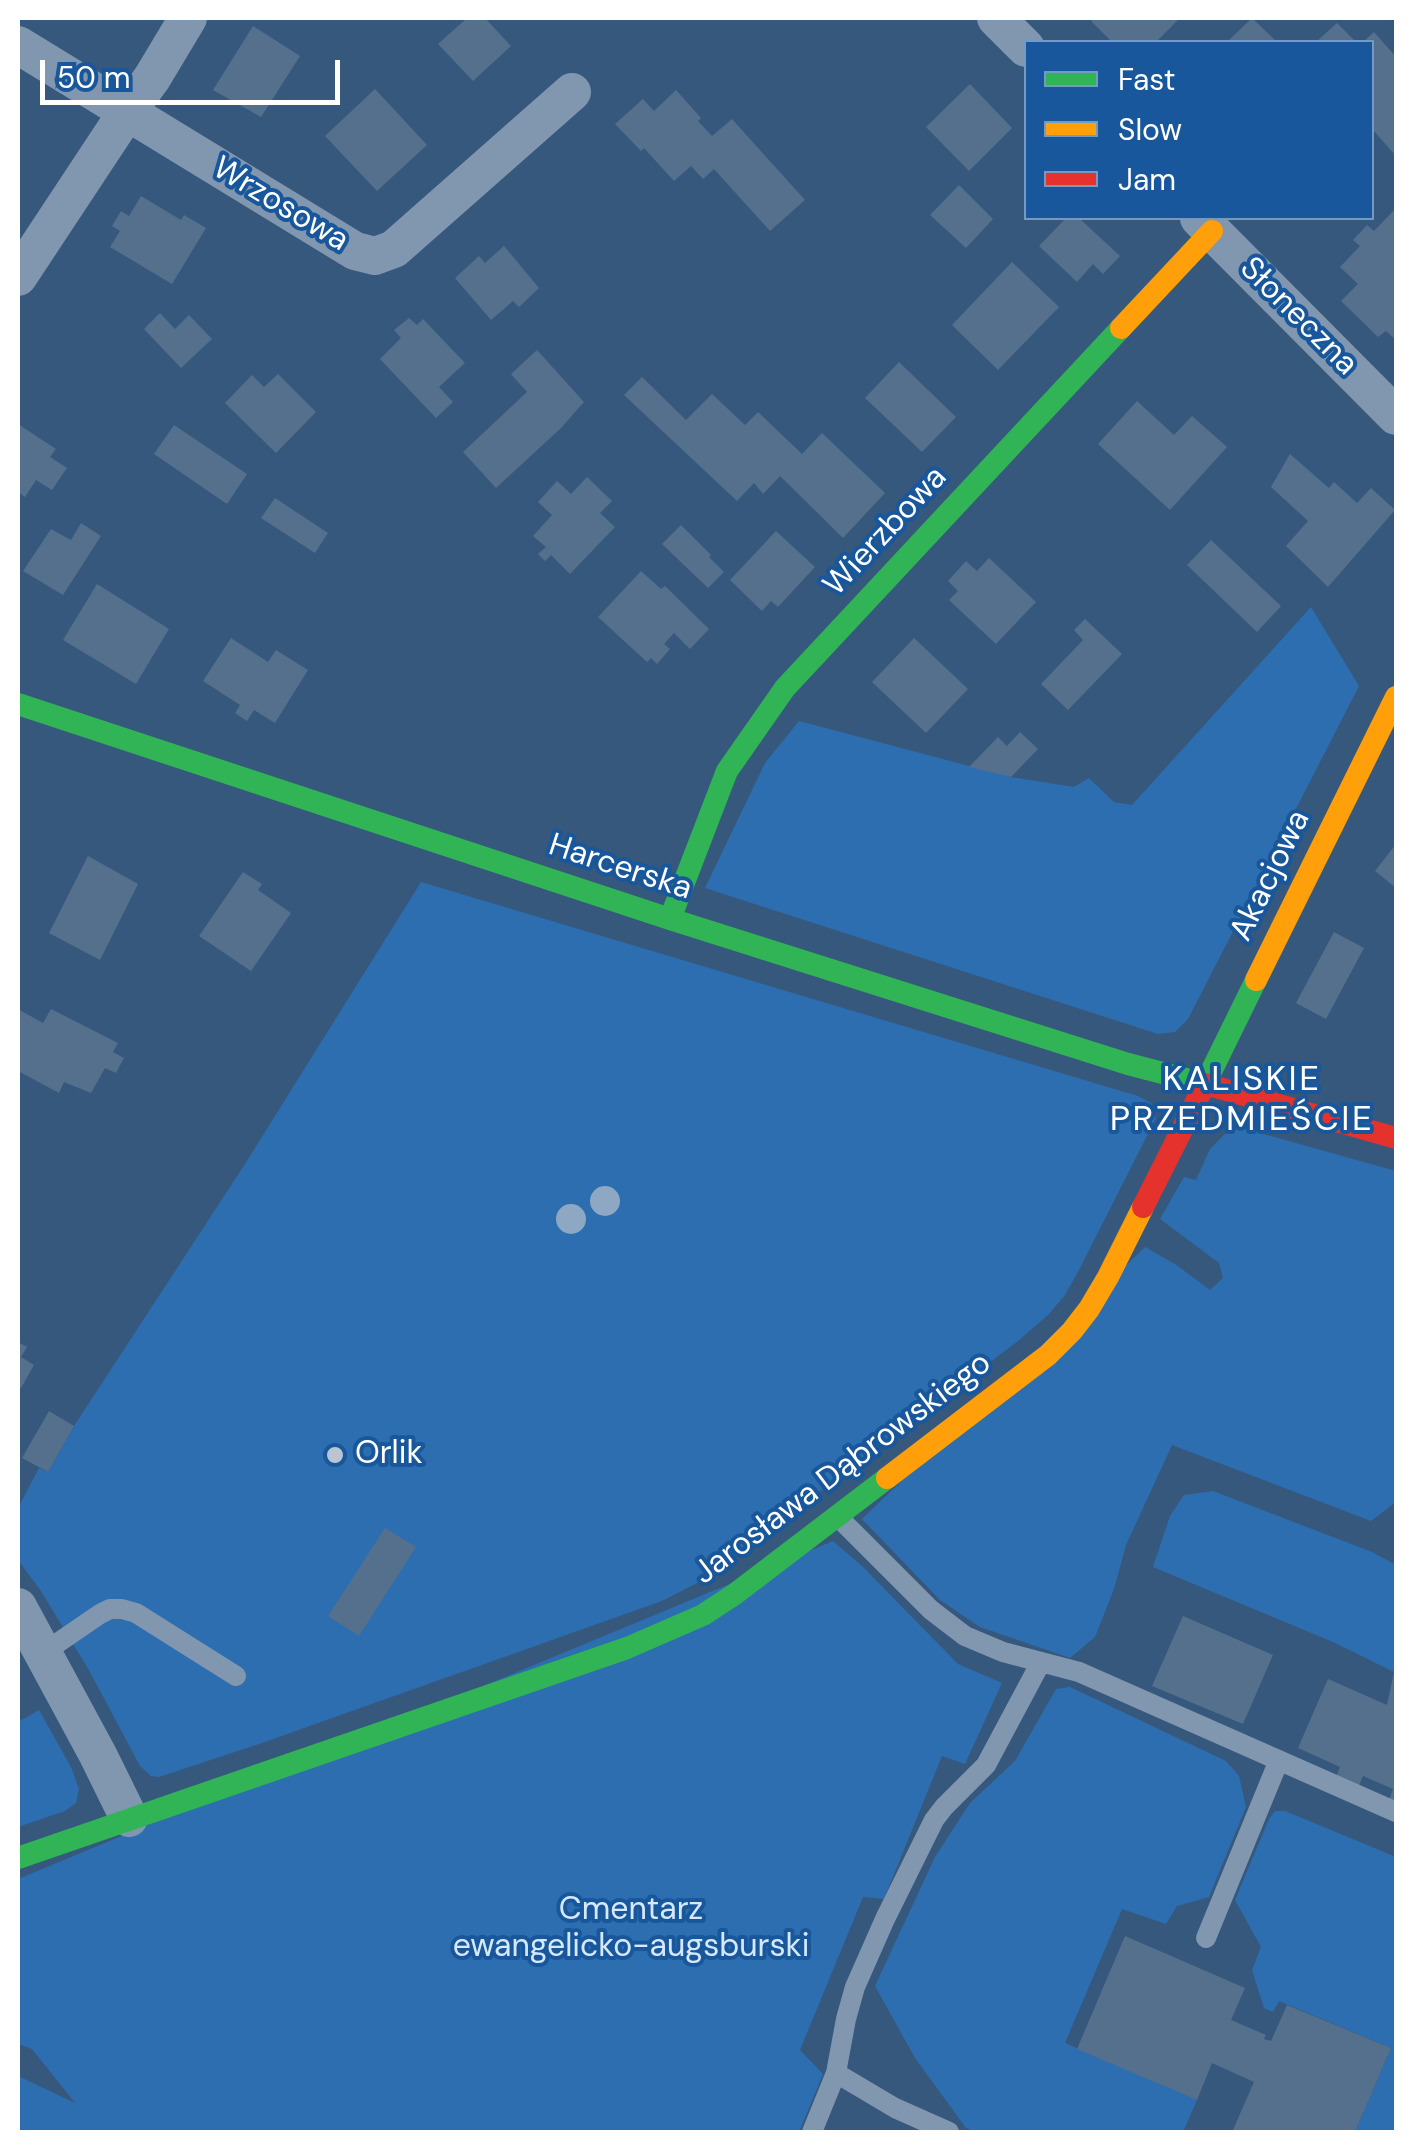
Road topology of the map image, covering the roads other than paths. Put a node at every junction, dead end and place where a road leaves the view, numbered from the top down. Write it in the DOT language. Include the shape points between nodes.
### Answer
graph roads {
  1 [pos="188,18"];
  2 [pos="996,18"];
  3 [pos="18,46"];
  4 [pos="1024,46"];
  5 [pos="572,92"];
  6 [pos="127,112"];
  7 [pos="1205,224"];
  8 [pos="18,277"];
  9 [pos="1396,416"];
  10 [pos="1396,697"];
  11 [pos="18,704"];
  12 [pos="670,919"];
  13 [pos="1204,1084"];
  14 [pos="1396,1138"];
  15 [pos="836,1516"];
  16 [pos="18,1607"];
  17 [pos="43,1654"];
  18 [pos="1041,1662"];
  19 [pos="236,1676"];
  20 [pos="1279,1760"];
  21 [pos="1396,1812"];
  22 [pos="129,1818"];
  23 [pos="18,1858"];
  24 [pos="1206,1938"];
  25 [pos="836,2073"];
  26 [pos="812,2132"];
  27 [pos="949,2132"];
  1 -- 6 [label="street"];
  2 -- 4 [label="street"];
  3 -- 6 [label="street, Wrzosowa"];
  5 -- 6 [label="street, Wrzosowa" via="394,249 376,256 355,251"];
  6 -- 8 [label="street"];
  7 -- 9 [label="street, Słoneczna"];
  7 -- 12 [label="street, Wierzbowa" via="785,688 727,771"];
  10 -- 13 [label="street, Akacjowa"];
  11 -- 12 [label="street, Harcerska"];
  12 -- 13 [label="street, Harcerska"];
  13 -- 14 [label="street"];
  13 -- 15 [label="street, Jarosława Dąbrowskiego" via="1108,1277 1072,1331"];
  15 -- 18 [label="lane" via="965,1636"];
  15 -- 22 [label="street, Jarosława Dąbrowskiego" via="735,1594 662,1634"];
  16 -- 17 [label="street"];
  17 -- 19 [label="lane" via="100,1614 122,1609"];
  17 -- 22 [label="street"];
  18 -- 20 [label="lane" via="1079,1672"];
  18 -- 25 [label="lane" via="986,1766 934,1820 901,1886 854,1987"];
  20 -- 21 [label="lane"];
  20 -- 24 [label="lane"];
  22 -- 23 [label="street, Jarosława Dąbrowskiego"];
  25 -- 26 [label="lane"];
  25 -- 27 [label="lane"];
}
